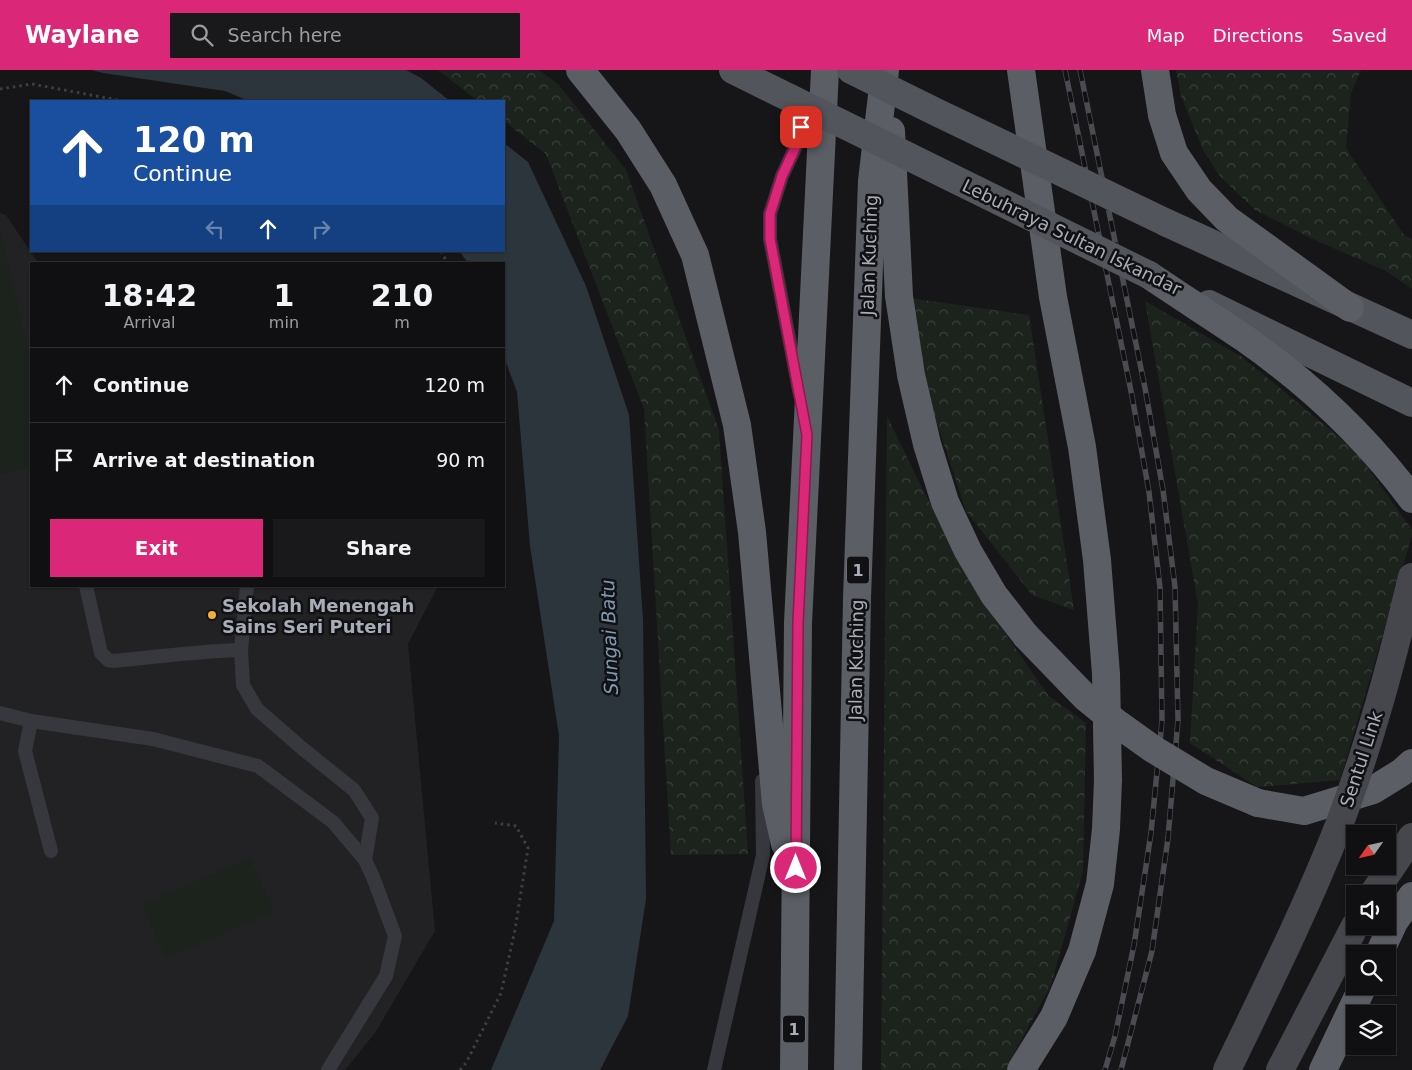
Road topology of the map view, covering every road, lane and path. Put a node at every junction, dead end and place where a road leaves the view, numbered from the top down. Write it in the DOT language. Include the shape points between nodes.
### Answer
graph roads {
  1 [pos="580,70"];
  2 [pos="732,70"];
  3 [pos="818,70"];
  4 [pos="825,70"];
  5 [pos="851,70"];
  6 [pos="886,70"];
  7 [pos="1021,70"];
  8 [pos="1155,70"];
  9 [pos="0,89"];
  10 [pos="118,100"];
  11 [pos="1148,275"];
  12 [pos="1350,308"];
  13 [pos="1412,336"];
  14 [pos="1412,403"];
  15 [pos="807,435"];
  16 [pos="1412,499"];
  17 [pos="1412,577"];
  18 [pos="86,587"];
  19 [pos="247,587"];
  20 [pos="760,631"];
  21 [pos="241,650"];
  22 [pos="0,713"];
  23 [pos="31,721"];
  24 [pos="1412,763"];
  25 [pos="494,824"];
  26 [pos="1412,837"];
  27 [pos="51,851"];
  28 [pos="365,860"];
  29 [pos="1379,885"];
  30 [pos="795,886"];
  31 [pos="1412,896"];
  32 [pos="1350,935"];
  33 [pos="1383,945"];
  34 [pos="1359,995"];
  35 [pos="328,1070"];
  36 [pos="460,1070"];
  37 [pos="714,1070"];
  38 [pos="794,1070"];
  39 [pos="848,1070"];
  40 [pos="1021,1070"];
  41 [pos="1227,1070"];
  42 [pos="1280,1070"];
  43 [pos="1323,1070"];
  1 -- 20 [label="highway" via="628,130 663,185 696,256 737,425 752,532"];
  2 -- 11 [label="main road, Lebuhraya Sultan Iskandar, bridge"];
  3 -- 15 [label="lane" via="796,146 770,214 770,239"];
  4 -- 15 [label="highway, 1"];
  5 -- 12 [label="main road, bridge"];
  6 -- 24 [label="highway, bridge" via="898,296 911,375 945,502 994,596 1026,636 1086,698 1118,724 1206,781 1258,803 1304,811 1373,790"];
  6 -- 39 [label="highway, Jalan Kuching / 1" via="871,190 857,598"];
  7 -- 40 [label="highway" via="1053,298 1082,447 1097,560 1106,674 1108,780 1100,884 1082,951 1054,1017"];
  8 -- 12 [label="highway" via="1162,115 1174,153 1199,190 1227,219"];
  9 -- 10 [label="path" via="32,84"];
  11 -- 14 [label="main road, Lebuhraya Sultan Iskandar"];
  11 -- 16 [label="highway" via="1287,371 1372,449"];
  12 -- 13 [label="main road"];
  15 -- 30 [label="highway, 1" via="798,623"];
  17 -- 41 [label="main road, Sentul Link, bridge" via="1377,714 1339,825 1292,935"];
  18 -- 21 [label="lane" via="101,653 108,660"];
  19 -- 21 [label="lane"];
  20 -- 30 [label="highway" via="776,804"];
  20 -- 37 [label="lane" via="762,855"];
  21 -- 28 [label="lane" via="243,685 257,709 354,790 372,818"];
  22 -- 23 [label="lane"];
  23 -- 27 [label="lane" via="25,751"];
  23 -- 28 [label="lane" via="153,739 258,766 333,822"];
  25 -- 36 [label="path" via="516,826 528,848 501,993"];
  26 -- 29 [label="main road"];
  28 -- 35 [label="lane" via="395,936 386,976"];
  30 -- 38 [label="highway, 1"];
  31 -- 33 [label="highway"];
  32 -- 42 [label="main road"];
  34 -- 43 [label="highway"];
}
